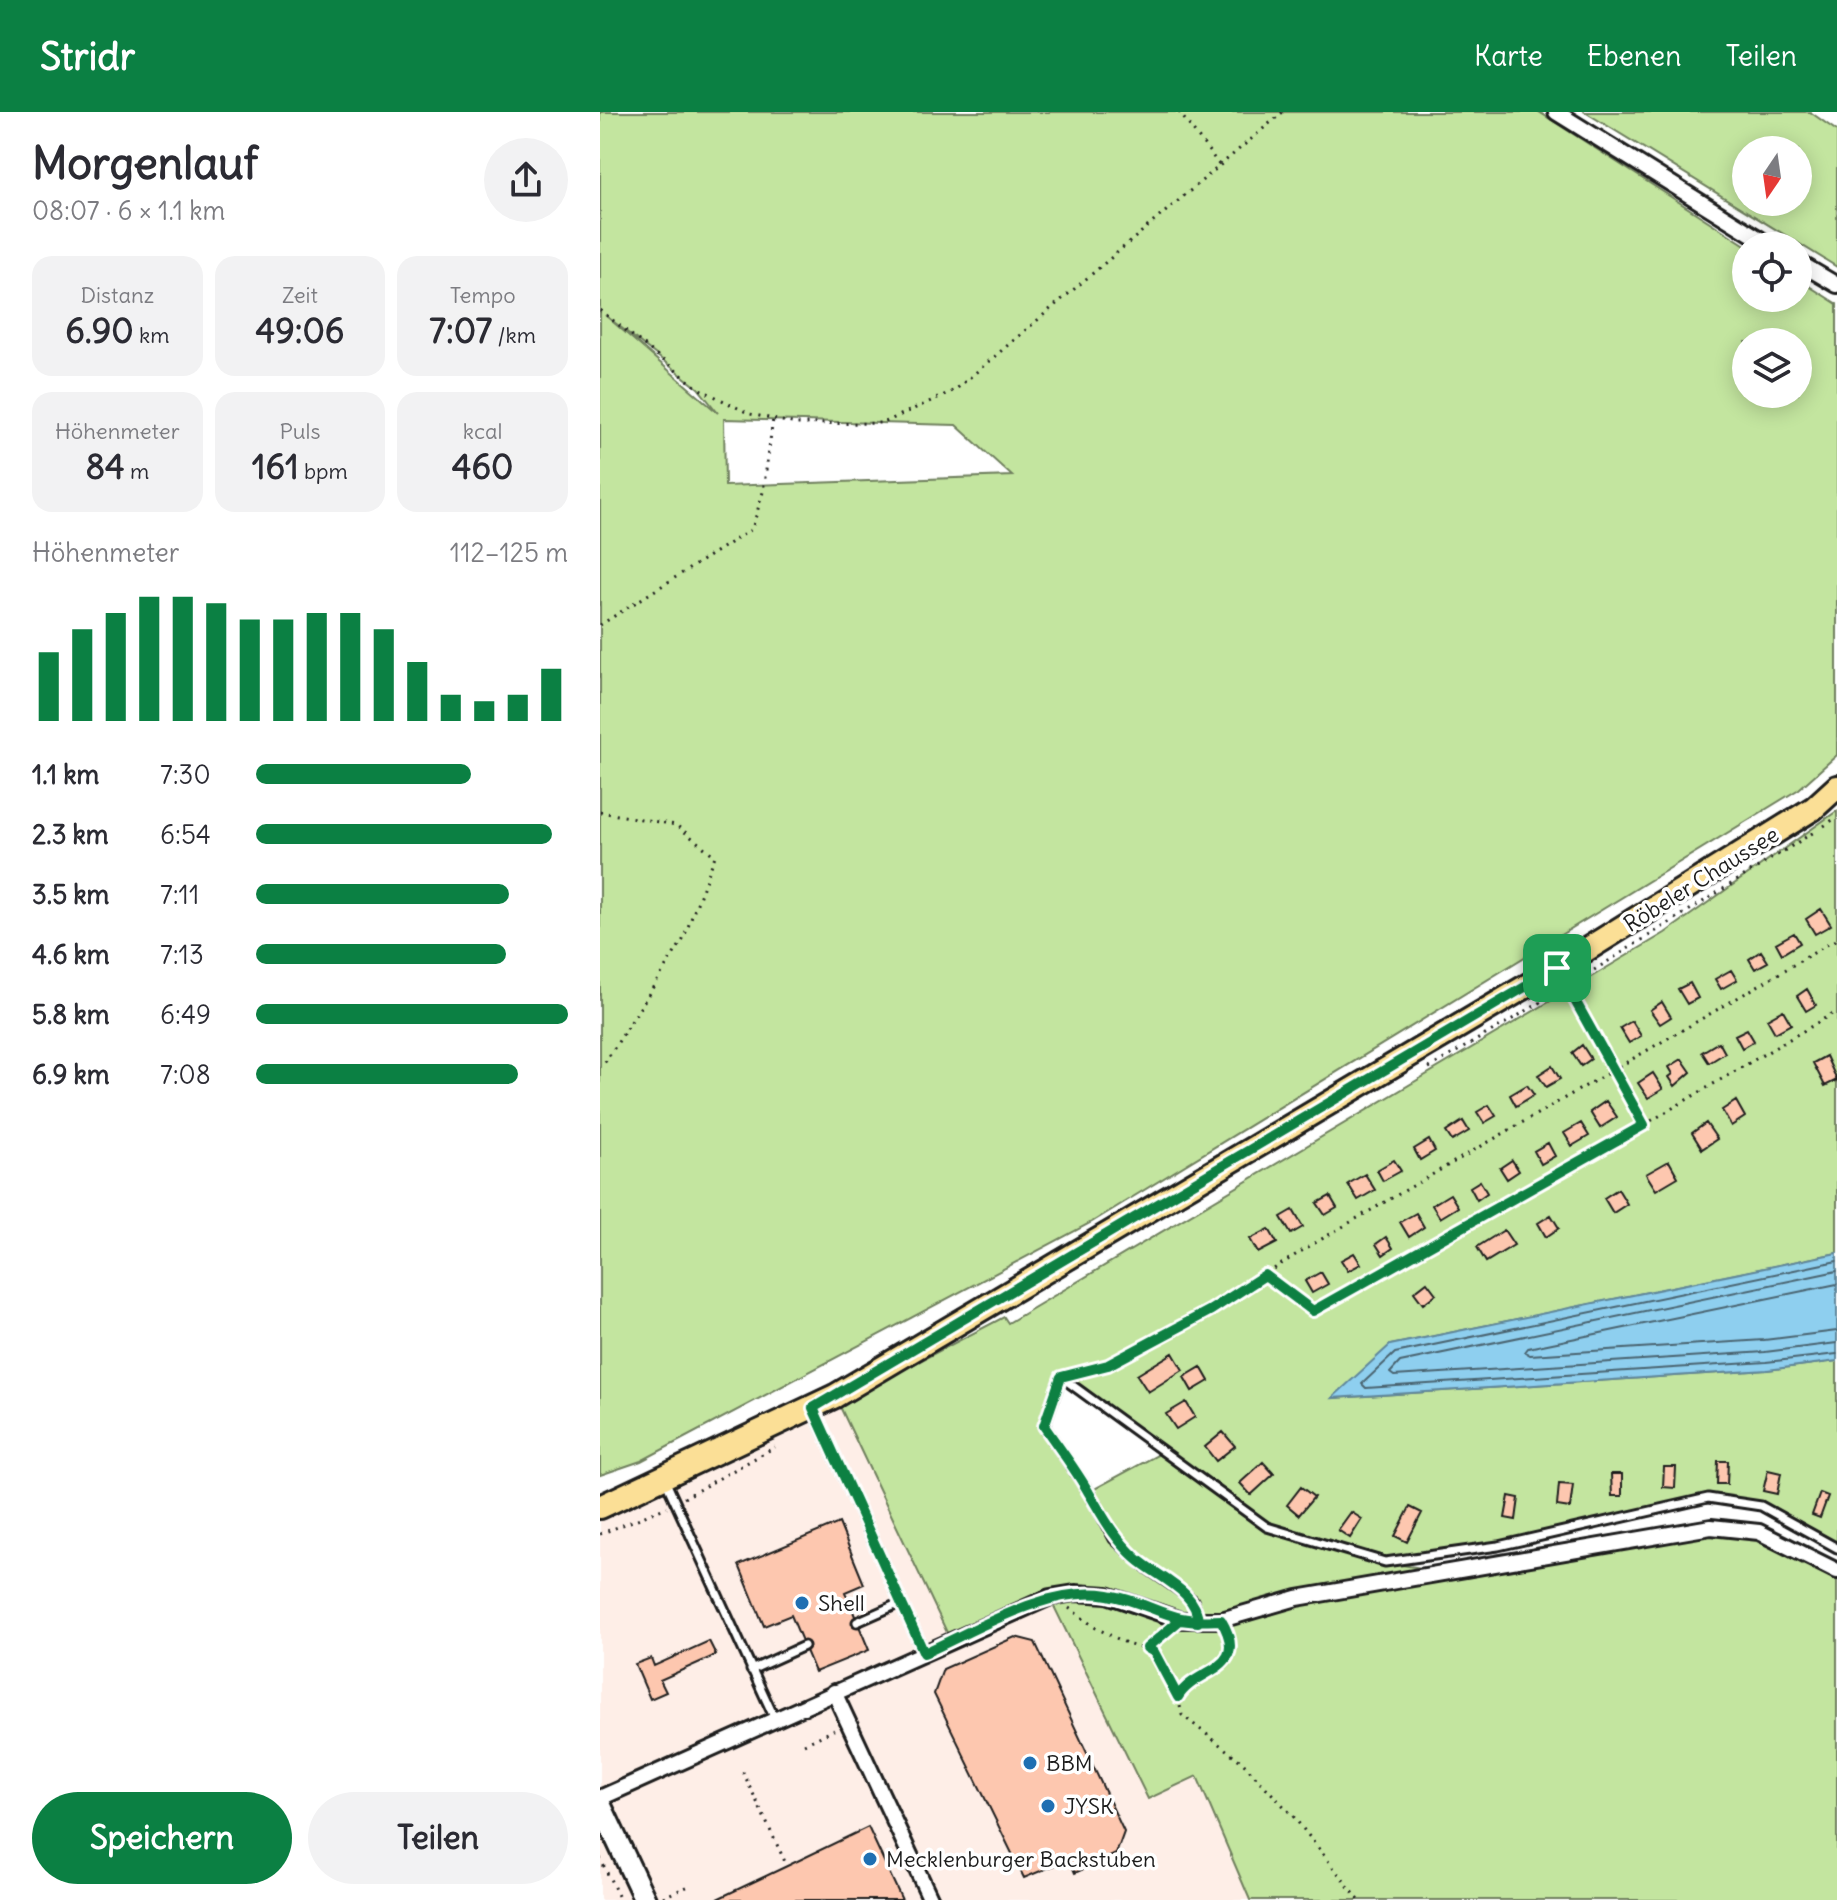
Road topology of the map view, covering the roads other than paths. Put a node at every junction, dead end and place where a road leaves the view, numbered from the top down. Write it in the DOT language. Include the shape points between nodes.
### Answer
graph roads {
  1 [pos="1556,112"];
  2 [pos="1749,232"];
  3 [pos="1812,270"];
  4 [pos="1837,285"];
  5 [pos="1837,787"];
  6 [pos="813,1408"];
  7 [pos="665,1479"];
  8 [pos="600,1507"];
  9 [pos="1837,1548"];
  10 [pos="1837,1571"];
  11 [pos="900,1603"];
  12 [pos="857,1622"];
  13 [pos="1198,1622"];
  14 [pos="804,1646"];
  15 [pos="924,1653"];
  16 [pos="751,1670"];
  17 [pos="834,1692"];
  18 [pos="774,1717"];
  19 [pos="600,1801"];
  20 [pos="645,1900"];
  21 [pos="931,1900"];
  1 -- 2 [label="street"];
  3 -- 4 [label="street"];
  5 -- 6 [label="main road, Röbeler Chaussee" via="1814,808 1557,968"];
  6 -- 7 [label="main road, Röbeler Chaussee"];
  6 -- 11 [label="lane"];
  7 -- 8 [label="main road, Röbeler Chaussee"];
  7 -- 16 [label="lane"];
  9 -- 13 [label="lane" via="1761,1506 1708,1498 1498,1546 1385,1562 1267,1527 1061,1377 1044,1426 1114,1539 1193,1600"];
  10 -- 13 [label="street" via="1759,1532 1711,1527 1297,1598"];
  11 -- 12 [label="lane"];
  11 -- 15 [label="lane"];
  13 -- 15 [label="street" via="1107,1595 1058,1596"];
  14 -- 16 [label="lane"];
  15 -- 17 [label="street"];
  16 -- 18 [label="lane"];
  17 -- 18 [label="street"];
  17 -- 21 [label="street"];
  18 -- 19 [label="street"];
  19 -- 20 [label="main road"];
}
